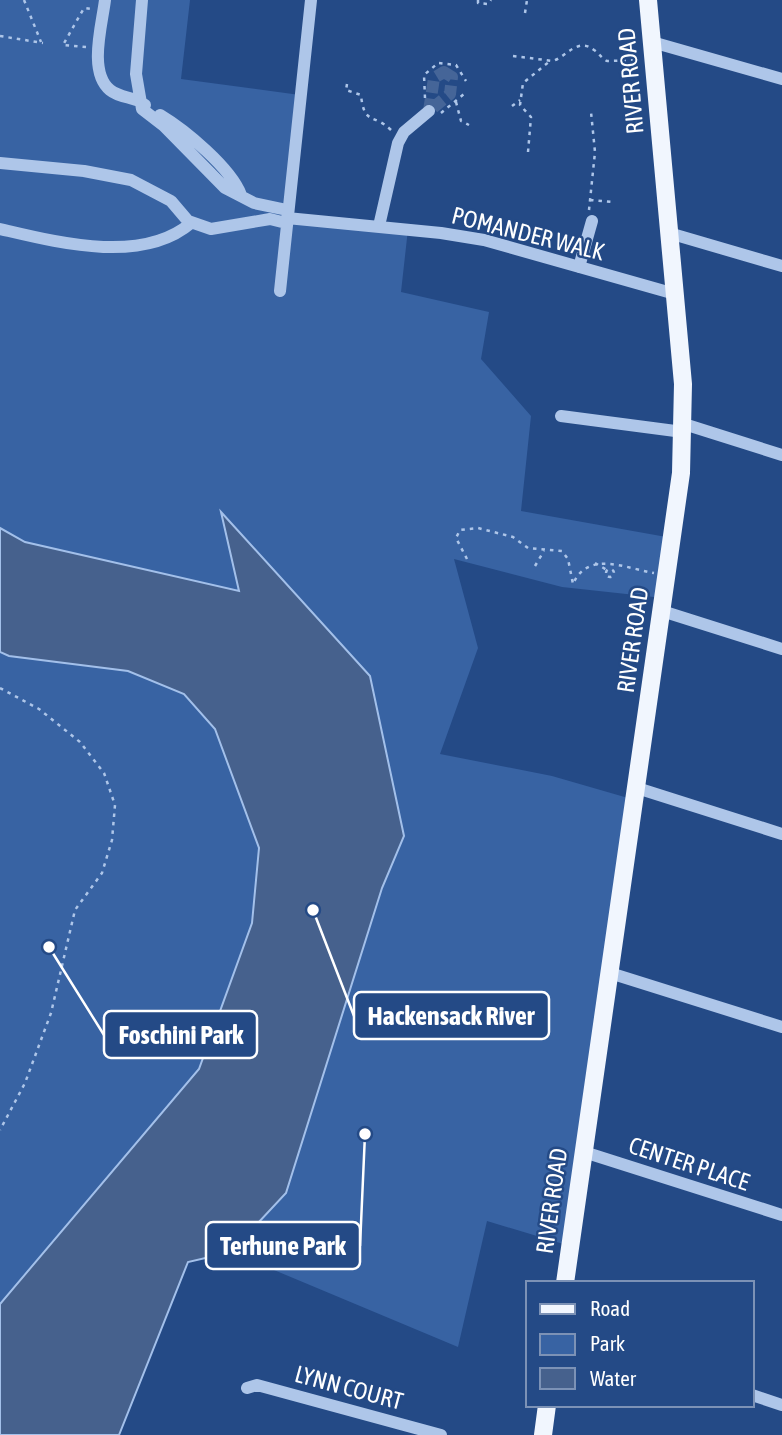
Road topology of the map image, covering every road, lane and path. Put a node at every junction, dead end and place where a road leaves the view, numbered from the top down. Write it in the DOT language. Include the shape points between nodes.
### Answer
graph roads {
  1 [pos="24,0"];
  2 [pos="142,0"];
  3 [pos="311,0"];
  4 [pos="478,0"];
  5 [pos="491,0"];
  6 [pos="526,0"];
  7 [pos="648,0"];
  8 [pos="104,5"];
  9 [pos="525,13"];
  10 [pos="0,36"];
  11 [pos="100,48"];
  12 [pos="652,50"];
  13 [pos="513,56"];
  14 [pos="550,61"];
  15 [pos="782,79"];
  16 [pos="466,81"];
  17 [pos="347,84"];
  18 [pos="464,94"];
  19 [pos="521,99"];
  20 [pos="140,101"];
  21 [pos="456,102"];
  22 [pos="512,106"];
  23 [pos="430,109"];
  24 [pos="591,112"];
  25 [pos="469,125"];
  26 [pos="399,142"];
  27 [pos="528,152"];
  28 [pos="0,163"];
  29 [pos="590,200"];
  30 [pos="612,202"];
  31 [pos="287,217"];
  32 [pos="590,220"];
  33 [pos="191,223"];
  34 [pos="379,226"];
  35 [pos="0,229"];
  36 [pos="669,233"];
  37 [pos="782,266"];
  38 [pos="579,267"];
  39 [pos="280,290"];
  40 [pos="675,294"];
  41 [pos="561,416"];
  42 [pos="683,428"];
  43 [pos="782,455"];
  44 [pos="544,551"];
  45 [pos="467,559"];
  46 [pos="595,563"];
  47 [pos="535,566"];
  48 [pos="614,567"];
  49 [pos="607,570"];
  50 [pos="667,575"];
  51 [pos="662,611"];
  52 [pos="782,649"];
  53 [pos="0,688"];
  54 [pos="637,788"];
  55 [pos="782,834"];
  56 [pos="610,973"];
  57 [pos="782,1027"];
  58 [pos="0,1130"];
  59 [pos="584,1152"];
  60 [pos="782,1215"];
  61 [pos="565,1281"];
  62 [pos="247,1388"];
  63 [pos="754,1396"];
  64 [pos="782,1405"];
  65 [pos="547,1407"];
  66 [pos="441,1435"];
  67 [pos="543,1435"];
  1 -- 10 [label="path" via="42,43"];
  2 -- 20 [label="street" via="136,74"];
  3 -- 31 [label="street"];
  4 -- 5 [label="path" via="488,4"];
  6 -- 9 [label="path"];
  7 -- 12 [label="main road, RIVER ROAD"];
  8 -- 11 [label="street"];
  8 -- 11 [label="path" via="84,8 63,45"];
  11 -- 20 [label="street" via="98,67 103,83 119,95"];
  12 -- 14 [label="path" via="610,62 583,46"];
  12 -- 15 [label="street"];
  12 -- 36 [label="main road, RIVER ROAD"];
  13 -- 14 [label="path"];
  14 -- 19 [label="path" via="523,83"];
  16 -- 23 [label="path" via="456,65 438,63 425,75"];
  17 -- 26 [label="path" via="346,90 360,95 367,118 386,125"];
  18 -- 21 [label="path"];
  19 -- 22 [label="path"];
  19 -- 27 [label="path" via="520,105 531,117"];
  20 -- 31 [label="street" via="188,135 241,195"];
  21 -- 23 [label="path"];
  21 -- 25 [label="path" via="461,121"];
  23 -- 26 [label="street"];
  24 -- 29 [label="path" via="595,152"];
  26 -- 34 [label="street"];
  28 -- 33 [label="street" via="84,170 131,180 171,201"];
  29 -- 30 [label="path"];
  29 -- 32 [label="path"];
  31 -- 33 [label="street" via="211,229"];
  31 -- 34 [label="street, POMANDER WALK"];
  31 -- 39 [label="street"];
  32 -- 38 [label="street"];
  33 -- 35 [label="street" via="147,242 110,248 76,246"];
  34 -- 38 [label="street, POMANDER WALK" via="484,240"];
  36 -- 37 [label="street"];
  36 -- 40 [label="main road, RIVER ROAD"];
  38 -- 40 [label="street, POMANDER WALK"];
  40 -- 42 [label="main road, RIVER ROAD"];
  41 -- 42 [label="street"];
  42 -- 43 [label="street"];
  42 -- 50 [label="main road, RIVER ROAD"];
  44 -- 45 [label="path" via="525,547 506,534 470,527 460,530 456,538"];
  44 -- 46 [label="path" via="565,552 573,584 581,571"];
  44 -- 47 [label="path"];
  46 -- 48 [label="path"];
  46 -- 49 [label="path"];
  48 -- 49 [label="path"];
  48 -- 49 [label="path" via="612,576"];
  48 -- 50 [label="path"];
  50 -- 51 [label="main road, RIVER ROAD"];
  51 -- 52 [label="street"];
  51 -- 54 [label="main road, RIVER ROAD"];
  53 -- 58 [label="path" via="39,709 80,742 104,773 115,805 112,840 102,873 75,910 51,1013 25,1083"];
  54 -- 55 [label="street"];
  54 -- 56 [label="main road, RIVER ROAD"];
  56 -- 57 [label="street"];
  56 -- 59 [label="main road, RIVER ROAD"];
  59 -- 60 [label="street, CENTER PLACE"];
  59 -- 61 [label="main road, RIVER ROAD"];
  62 -- 66 [label="street, LYNN COURT" via="257,1385"];
  63 -- 64 [label="street"];
  65 -- 67 [label="main road"];
}
